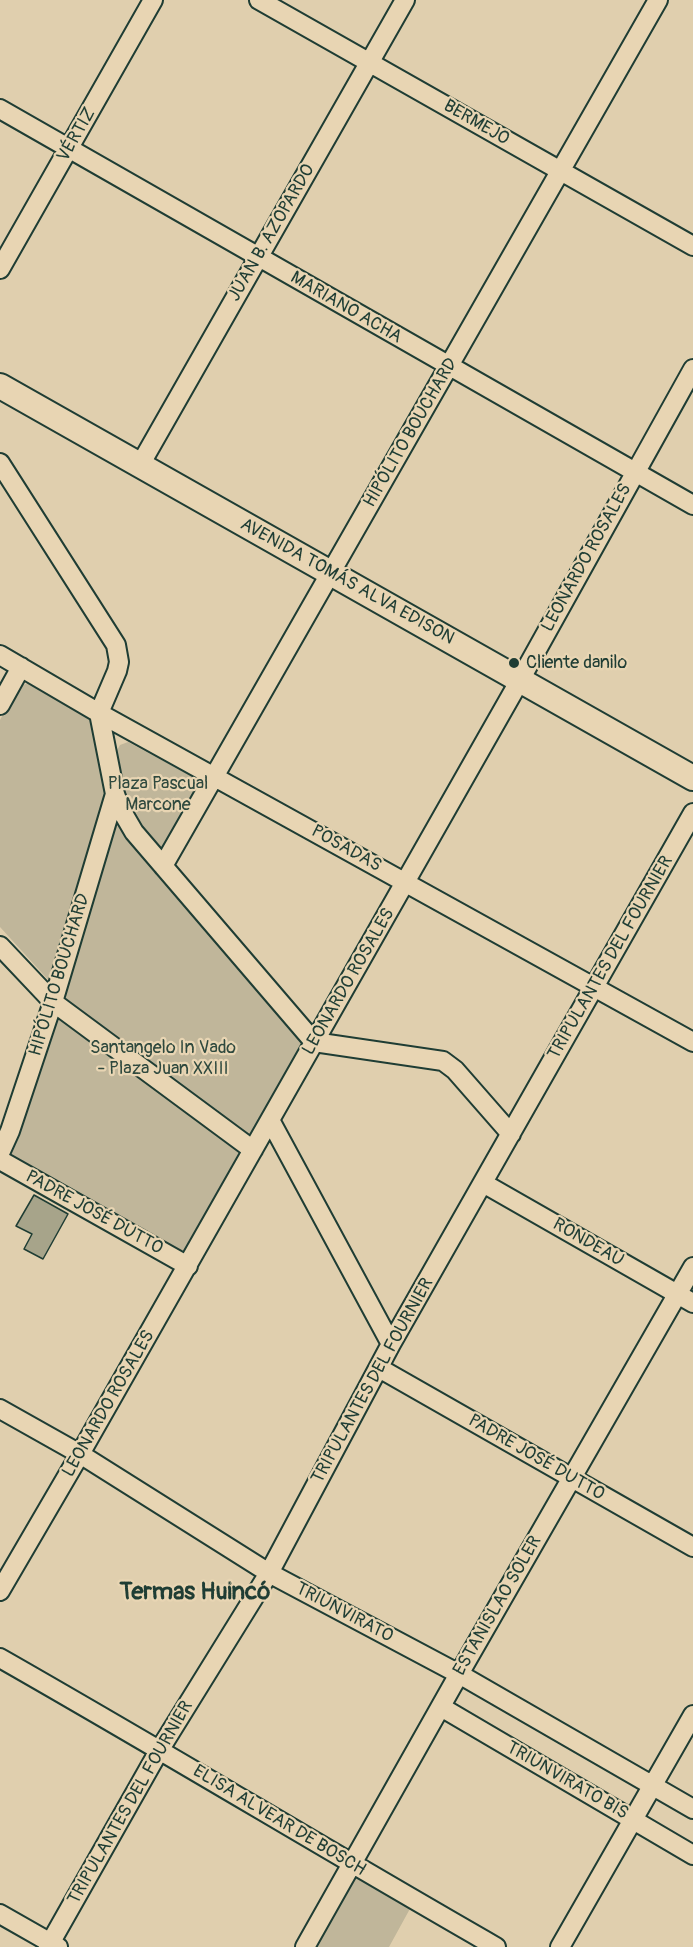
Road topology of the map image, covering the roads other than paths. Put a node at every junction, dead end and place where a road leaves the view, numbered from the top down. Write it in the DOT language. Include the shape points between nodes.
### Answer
graph roads {
  1 [pos="153,0"];
  2 [pos="259,0"];
  3 [pos="405,0"];
  4 [pos="658,0"];
  5 [pos="369,63"];
  6 [pos="0,109"];
  7 [pos="69,148"];
  8 [pos="560,171"];
  9 [pos="693,246"];
  10 [pos="258,258"];
  11 [pos="0,269"];
  12 [pos="449,366"];
  13 [pos="693,369"];
  14 [pos="0,386"];
  15 [pos="0,464"];
  16 [pos="140,465"];
  17 [pos="634,472"];
  18 [pos="693,506"];
  19 [pos="331,573"];
  20 [pos="0,655"];
  21 [pos="21,667"];
  22 [pos="520,680"];
  23 [pos="0,705"];
  24 [pos="99,713"];
  25 [pos="215,776"];
  26 [pos="693,777"];
  27 [pos="115,794"];
  28 [pos="693,813"];
  29 [pos="164,866"];
  30 [pos="406,882"];
  31 [pos="0,946"];
  32 [pos="594,986"];
  33 [pos="53,1002"];
  34 [pos="314,1042"];
  35 [pos="693,1042"];
  36 [pos="270,1120"];
  37 [pos="511,1134"];
  38 [pos="253,1150"];
  39 [pos="0,1153"];
  40 [pos="0,1160"];
  41 [pos="483,1183"];
  42 [pos="188,1266"];
  43 [pos="693,1267"];
  44 [pos="685,1299"];
  45 [pos="391,1344"];
  46 [pos="379,1368"];
  47 [pos="0,1409"];
  48 [pos="80,1454"];
  49 [pos="572,1479"];
  50 [pos="693,1547"];
  51 [pos="269,1573"];
  52 [pos="0,1592"];
  53 [pos="0,1658"];
  54 [pos="459,1674"];
  55 [pos="441,1707"];
  56 [pos="693,1715"];
  57 [pos="160,1749"];
  58 [pos="653,1785"];
  59 [pos="693,1809"];
  60 [pos="633,1819"];
  61 [pos="693,1855"];
  62 [pos="353,1865"];
  63 [pos="0,1914"];
  64 [pos="52,1946"];
  65 [pos="306,1947"];
  66 [pos="496,1947"];
  67 [pos="560,1947"];
  1 -- 7 [label="street, VÉRTIZ"];
  2 -- 5 [label="street, BERMEJO"];
  3 -- 5 [label="street, JUAN B. AZOPARDO"];
  4 -- 8 [label="street, HIPÓLITO BOUCHARD"];
  5 -- 8 [label="street, BERMEJO"];
  5 -- 10 [label="street, JUAN B. AZOPARDO"];
  6 -- 7 [label="street, MARIANO ACHA"];
  7 -- 10 [label="street, MARIANO ACHA"];
  7 -- 11 [label="street, VÉRTIZ"];
  8 -- 9 [label="street, BERMEJO"];
  8 -- 12 [label="street, HIPÓLITO BOUCHARD"];
  10 -- 12 [label="street, MARIANO ACHA"];
  10 -- 16 [label="street, JUAN B. AZOPARDO"];
  12 -- 17 [label="street, MARIANO ACHA"];
  12 -- 19 [label="street, HIPÓLITO BOUCHARD"];
  13 -- 17 [label="street, LEONARDO ROSALES"];
  14 -- 16 [label="main road, AVENIDA TOMÁS ALVA EDISON"];
  15 -- 24 [label="street" via="116,645 119,662"];
  16 -- 19 [label="main road, AVENIDA TOMÁS ALVA EDISON"];
  17 -- 18 [label="street, MARIANO ACHA"];
  17 -- 22 [label="street, LEONARDO ROSALES"];
  19 -- 22 [label="main road, AVENIDA TOMÁS ALVA EDISON"];
  19 -- 25 [label="street, HIPÓLITO BOUCHARD"];
  20 -- 21 [label="street, POSADAS"];
  21 -- 23 [label="street"];
  21 -- 24 [label="street, POSADAS"];
  22 -- 26 [label="main road, AVENIDA TOMÁS ALVA EDISON"];
  22 -- 30 [label="street, LEONARDO ROSALES"];
  24 -- 25 [label="street, POSADAS"];
  24 -- 27 [label="street"];
  25 -- 29 [label="street, HIPÓLITO BOUCHARD"];
  25 -- 30 [label="street, POSADAS"];
  27 -- 29 [label="street" via="134,832"];
  27 -- 33 [label="street, HIPÓLITO BOUCHARD"];
  28 -- 32 [label="street, TRIPULANTES DEL FOURNIER"];
  29 -- 34 [label="street"];
  30 -- 32 [label="street, POSADAS"];
  30 -- 34 [label="street, LEONARDO ROSALES"];
  31 -- 33 [label="street"];
  32 -- 35 [label="street, POSADAS"];
  32 -- 37 [label="street, TRIPULANTES DEL FOURNIER"];
  33 -- 38 [label="street"];
  33 -- 39 [label="street, HIPÓLITO BOUCHARD"];
  34 -- 36 [label="street, LEONARDO ROSALES"];
  34 -- 37 [label="street" via="443,1061"];
  36 -- 38 [label="street, LEONARDO ROSALES"];
  36 -- 45 [label="street"];
  37 -- 41 [label="street, TRIPULANTES DEL FOURNIER"];
  38 -- 42 [label="street, LEONARDO ROSALES"];
  40 -- 42 [label="street, PADRE JOSÉ DUTTO"];
  41 -- 44 [label="street, RONDEAU"];
  41 -- 45 [label="street, TRIPULANTES DEL FOURNIER"];
  42 -- 48 [label="street, LEONARDO ROSALES"];
  43 -- 44 [label="street, ESTANISLAO SOLER"];
  44 -- 49 [label="street, ESTANISLAO SOLER"];
  45 -- 46 [label="street, TRIPULANTES DEL FOURNIER"];
  46 -- 49 [label="street, PADRE JOSÉ DUTTO"];
  46 -- 51 [label="street, TRIPULANTES DEL FOURNIER"];
  47 -- 48 [label="street, TRIUNVIRATO"];
  48 -- 51 [label="street, TRIUNVIRATO"];
  48 -- 52 [label="street, LEONARDO ROSALES"];
  49 -- 50 [label="street, PADRE JOSÉ DUTTO"];
  49 -- 54 [label="street, ESTANISLAO SOLER"];
  51 -- 54 [label="street, TRIUNVIRATO"];
  51 -- 57 [label="street, TRIPULANTES DEL FOURNIER"];
  53 -- 57 [label="street, ELISA ALVEAR DE BOSCH"];
  54 -- 55 [label="street, ESTANISLAO SOLER"];
  54 -- 58 [label="street, TRIUNVIRATO"];
  55 -- 60 [label="street, TRIUNVIRATO BIS"];
  55 -- 62 [label="street, ESTANISLAO SOLER"];
  56 -- 58 [label="street"];
  57 -- 62 [label="street, ELISA ALVEAR DE BOSCH"];
  57 -- 64 [label="street, TRIPULANTES DEL FOURNIER"];
  58 -- 59 [label="street, TRIUNVIRATO"];
  58 -- 60 [label="street"];
  60 -- 61 [label="street, TRIUNVIRATO BIS"];
  60 -- 67 [label="street"];
  62 -- 65 [label="street, ESTANISLAO SOLER"];
  62 -- 66 [label="street, ELISA ALVEAR DE BOSCH"];
  63 -- 64 [label="street"];
}
